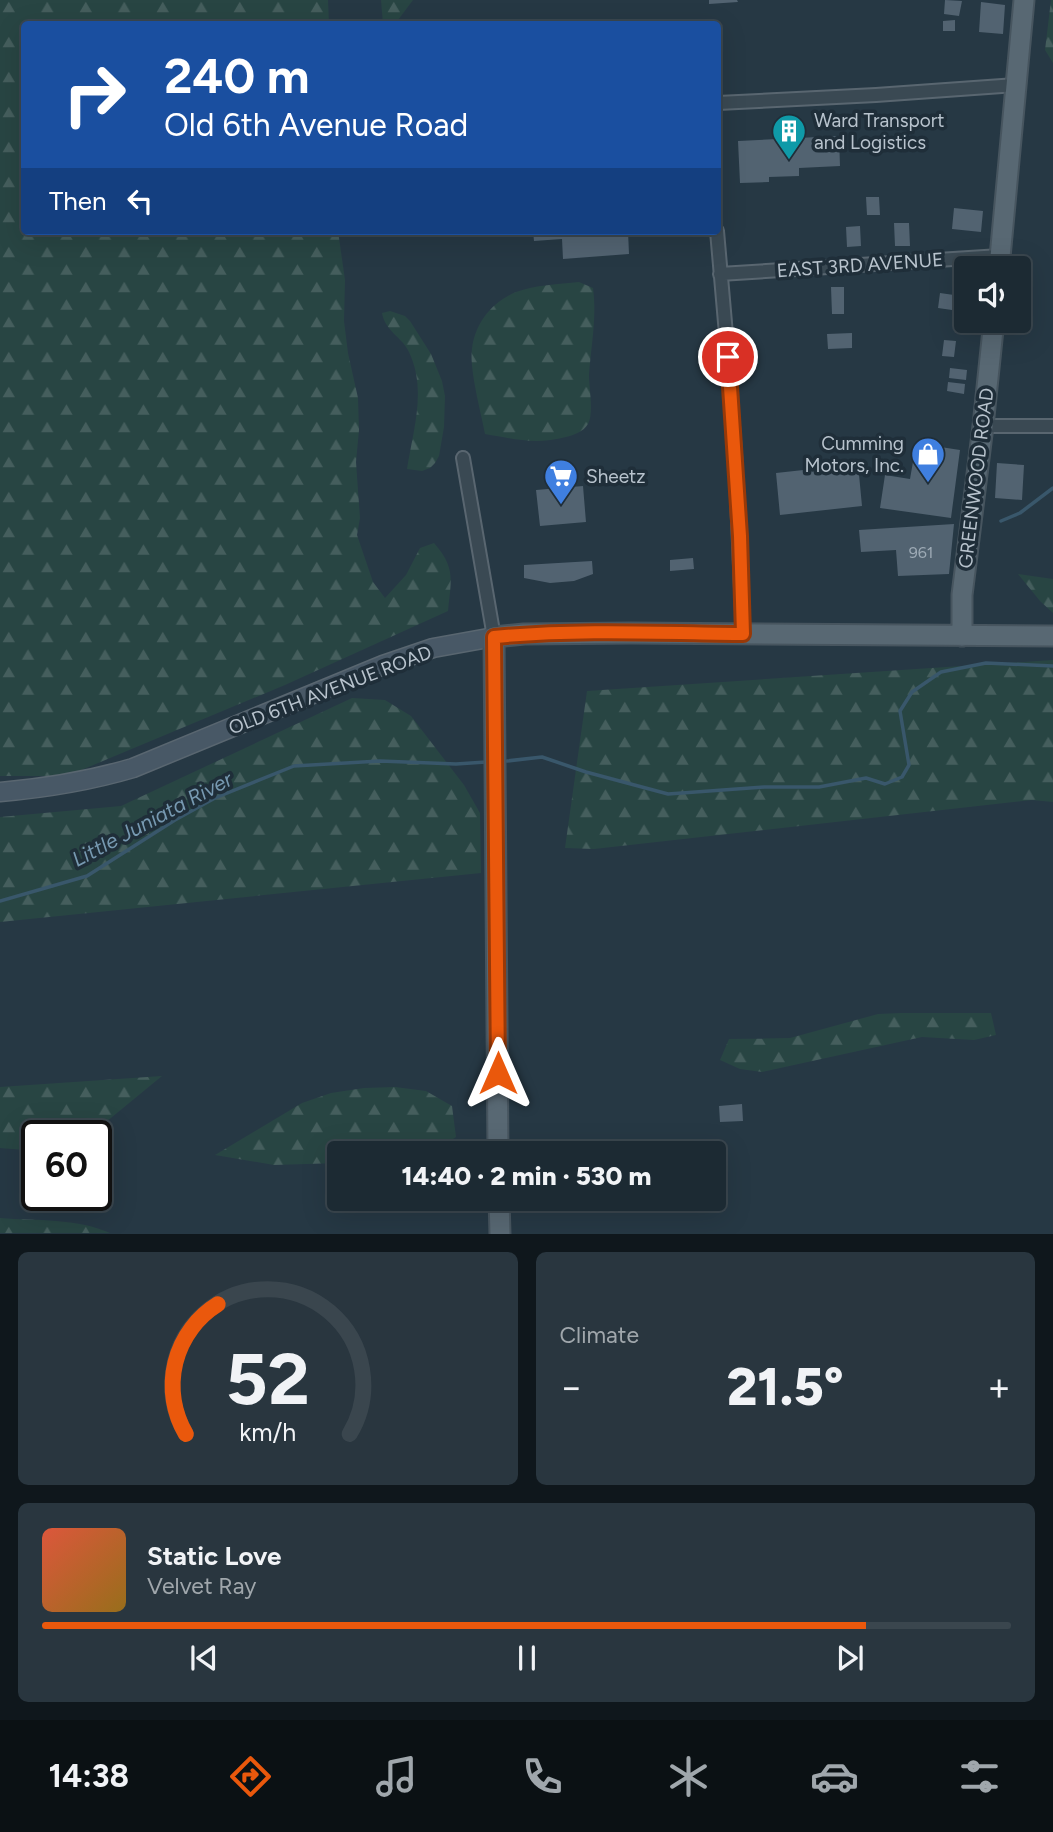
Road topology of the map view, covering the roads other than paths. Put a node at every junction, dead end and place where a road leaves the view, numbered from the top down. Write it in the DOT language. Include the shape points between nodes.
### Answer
graph roads {
  1 [pos="1024,0"];
  2 [pos="1016,85"];
  3 [pos="721,103"];
  4 [pos="717,235"];
  5 [pos="1000,256"];
  6 [pos="954,264"];
  7 [pos="720,274"];
  8 [pos="993,333"];
  9 [pos="983,426"];
  10 [pos="1053,426"];
  11 [pos="463,458"];
  12 [pos="743,634"];
  13 [pos="962,636"];
  14 [pos="1053,636"];
  15 [pos="494,637"];
  16 [pos="0,792"];
  17 [pos="498,1141"];
  18 [pos="499,1211"];
  19 [pos="500,1233"];
  1 -- 2 [label="main road"];
  2 -- 3 [label="street"];
  2 -- 5 [label="main road"];
  4 -- 7 [label="street"];
  6 -- 7 [label="street, EAST 3RD AVENUE"];
  7 -- 12 [label="street"];
  8 -- 9 [label="main road, GREENWOOD ROAD"];
  9 -- 10 [label="street"];
  9 -- 13 [label="main road, GREENWOOD ROAD" via="962,595"];
  11 -- 15 [label="street"];
  12 -- 13 [label="main road, OLD 6TH AVENUE ROAD"];
  12 -- 15 [label="main road, OLD 6TH AVENUE ROAD"];
  13 -- 14 [label="main road, OLD 6TH AVENUE ROAD"];
  15 -- 16 [label="main road, OLD 6TH AVENUE ROAD" via="433,648 383,665 134,768 69,784"];
  15 -- 17 [label="main road"];
  18 -- 19 [label="main road"];
}
